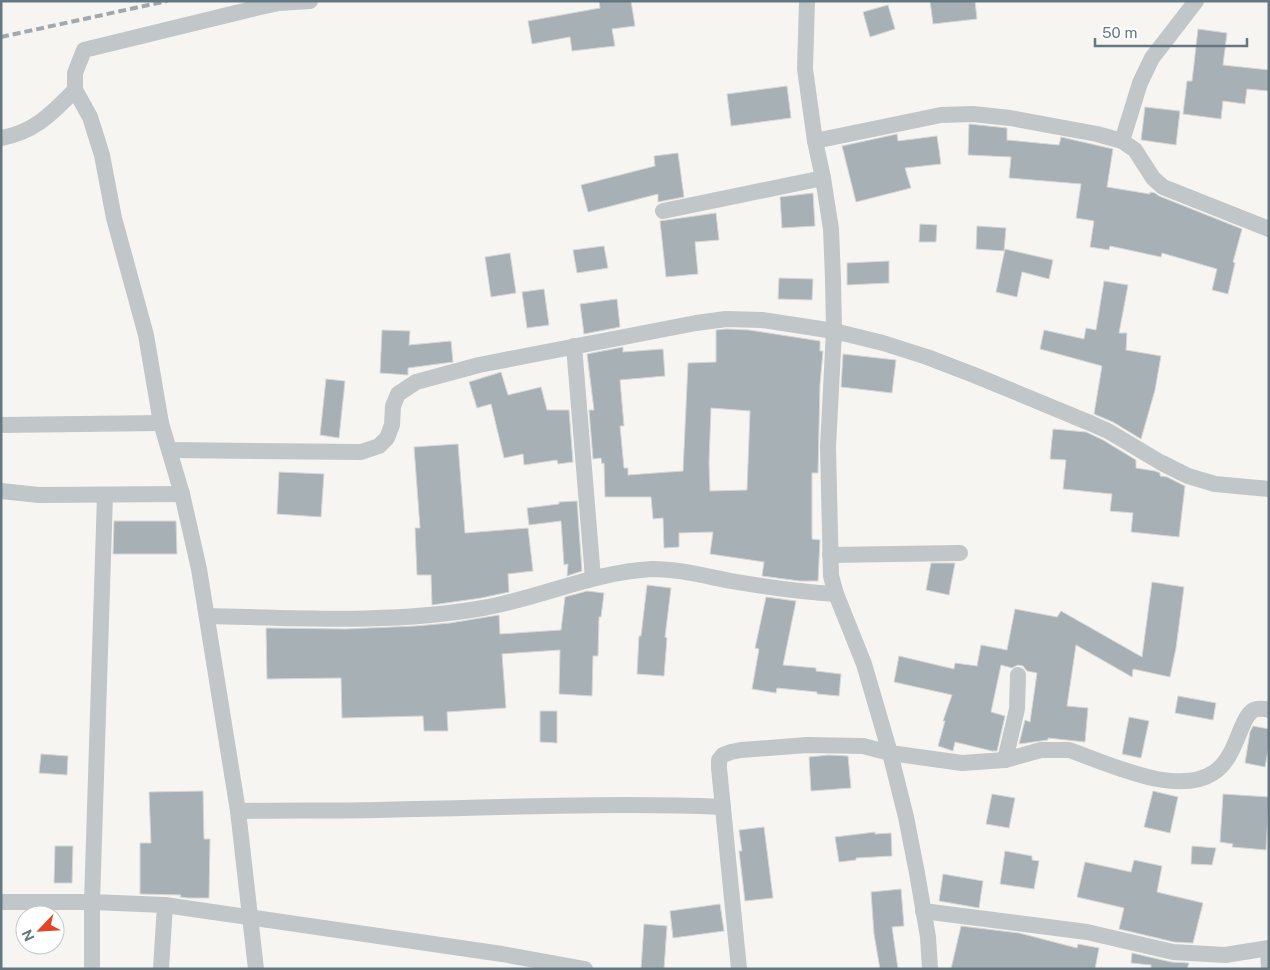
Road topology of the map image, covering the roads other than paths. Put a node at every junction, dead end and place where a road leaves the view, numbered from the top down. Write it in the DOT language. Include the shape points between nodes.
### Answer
graph roads {
  1 [pos="310,1"];
  2 [pos="807,1"];
  3 [pos="1196,1"];
  4 [pos="75,90"];
  5 [pos="1,138"];
  6 [pos="815,141"];
  7 [pos="1122,142"];
  8 [pos="823,178"];
  9 [pos="663,211"];
  10 [pos="1269,229"];
  11 [pos="834,332"];
  12 [pos="574,346"];
  13 [pos="161,423"];
  14 [pos="1,426"];
  15 [pos="170,450"];
  16 [pos="1269,490"];
  17 [pos="1,491"];
  18 [pos="182,494"];
  19 [pos="105,496"];
  20 [pos="960,553"];
  21 [pos="830,555"];
  22 [pos="593,578"];
  23 [pos="836,594"];
  24 [pos="207,616"];
  25 [pos="1018,675"];
  26 [pos="1269,710"];
  27 [pos="890,753"];
  28 [pos="1005,760"];
  29 [pos="723,807"];
  30 [pos="238,811"];
  31 [pos="1,902"];
  32 [pos="92,902"];
  33 [pos="165,905"];
  34 [pos="923,911"];
  35 [pos="250,917"];
  36 [pos="1268,948"];
  37 [pos="1215,962"];
  38 [pos="92,969"];
  39 [pos="161,969"];
  40 [pos="256,969"];
  41 [pos="584,969"];
  42 [pos="739,969"];
  43 [pos="930,969"];
  44 [pos="1268,969"];
  1 -- 4 [label="street" via="279,3 84,50 75,74"];
  2 -- 6 [label="street" via="806,69"];
  3 -- 7 [label="street" via="1152,58 1140,83"];
  4 -- 5 [label="street" via="47,118 30,129"];
  4 -- 13 [label="street" via="90,117 102,155 114,218 146,335"];
  6 -- 7 [label="street" via="941,115 973,114 1030,121"];
  6 -- 8 [label="street"];
  7 -- 10 [label="street" via="1135,150 1153,178 1163,187"];
  8 -- 9 [label="street"];
  8 -- 11 [label="street" via="831,229"];
  11 -- 12 [label="street" via="762,320 726,319"];
  11 -- 16 [label="street" via="927,357 1014,391 1108,431 1188,476 1215,484"];
  11 -- 21 [label="street" via="828,447"];
  12 -- 15 [label="street" via="479,365 416,382 398,394 387,438 379,446 361,452"];
  12 -- 22 [label="street"];
  13 -- 14 [label="street"];
  13 -- 15 [label="street"];
  15 -- 18 [label="street"];
  17 -- 19 [label="street"];
  18 -- 19 [label="street"];
  18 -- 24 [label="street"];
  19 -- 32 [label="street"];
  20 -- 21 [label="street"];
  21 -- 23 [label="street"];
  22 -- 23 [label="street" via="655,569 801,592"];
  22 -- 24 [label="street" via="484,608 437,614 392,618"];
  23 -- 27 [label="street" via="864,664"];
  24 -- 30 [label="street"];
  25 -- 28 [label="street" via="1017,709"];
  26 -- 28 [label="street" via="1252,710 1224,764 1196,781 1152,778 1070,750 1041,750"];
  27 -- 28 [label="street" via="962,763"];
  27 -- 29 [label="street" via="863,746 835,745 731,752 719,760"];
  27 -- 34 [label="street" via="906,817"];
  29 -- 30 [label="street" via="538,806"];
  29 -- 42 [label="street"];
  30 -- 35 [label="street"];
  31 -- 32 [label="street"];
  32 -- 33 [label="street"];
  32 -- 38 [label="street"];
  33 -- 35 [label="street"];
  33 -- 39 [label="street"];
  34 -- 37 [label="street" via="1087,932"];
  34 -- 43 [label="street"];
  35 -- 40 [label="street"];
  35 -- 41 [label="street"];
  36 -- 37 [label="street" via="1225,955"];
  36 -- 44 [label="street"];
}
